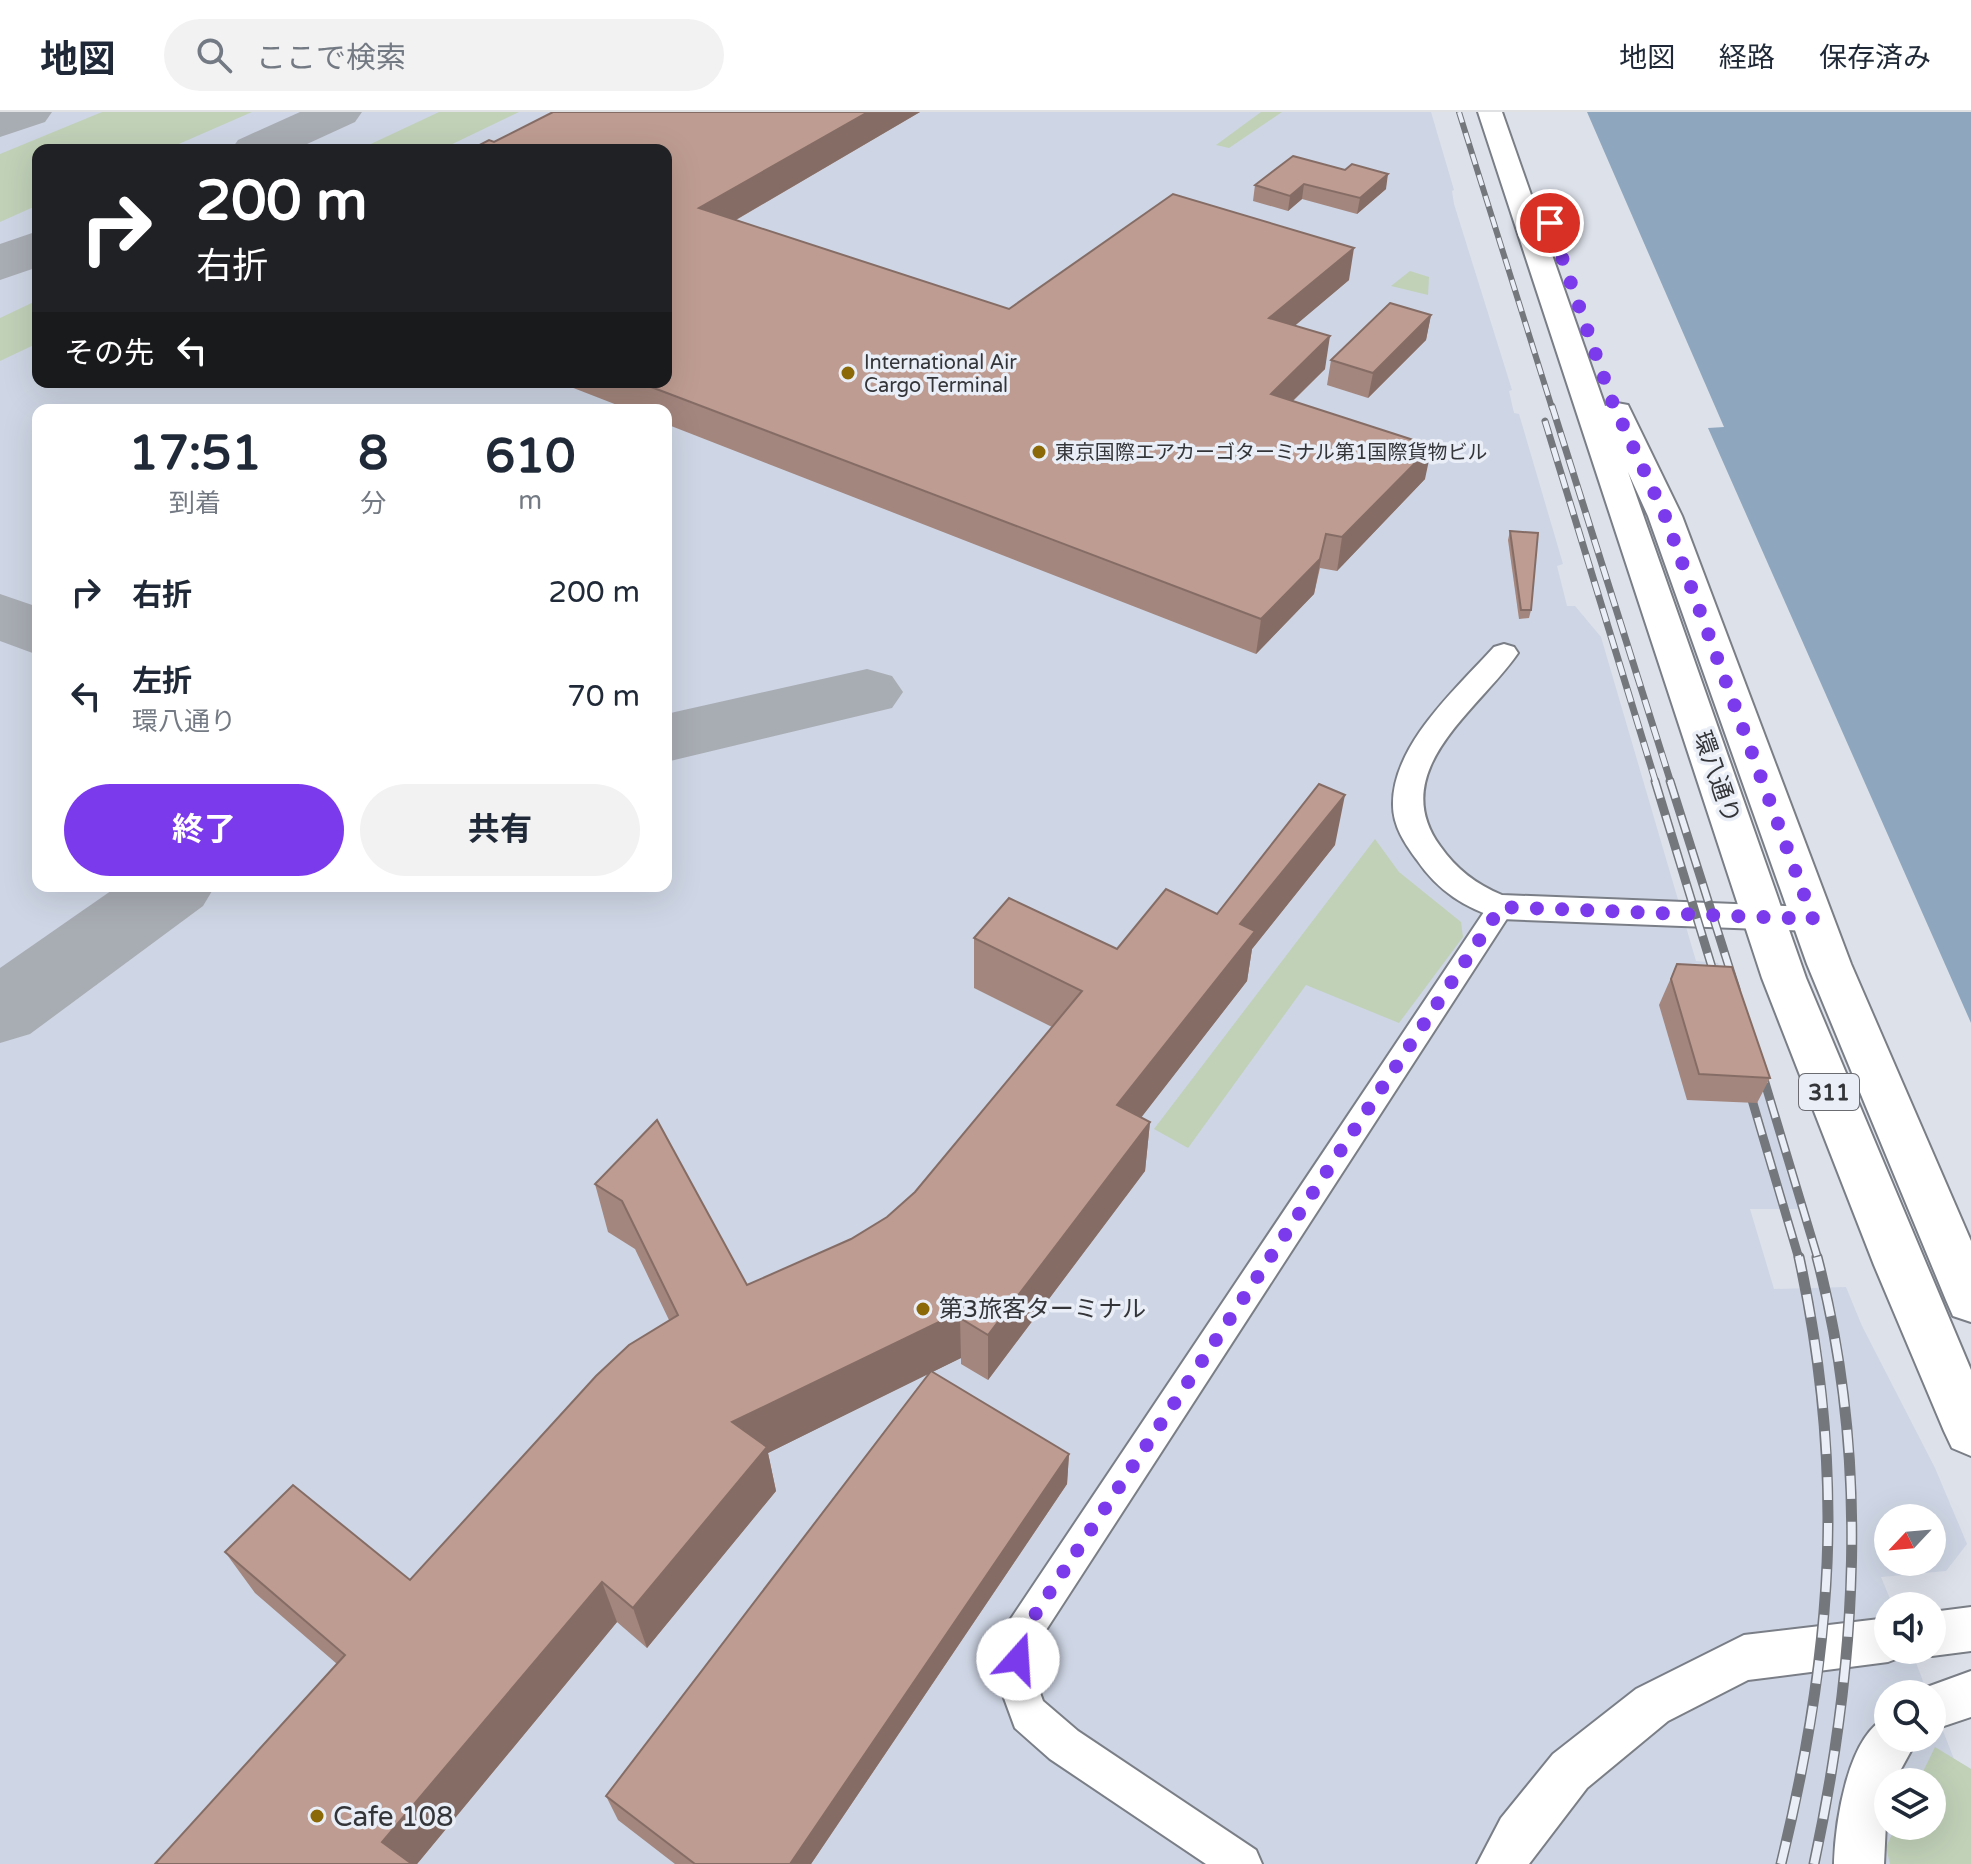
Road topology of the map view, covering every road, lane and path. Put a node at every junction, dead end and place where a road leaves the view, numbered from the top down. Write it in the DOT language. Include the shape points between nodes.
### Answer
graph roads {
  1 [pos="1490,112"];
  2 [pos="1510,112"];
  3 [pos="1504,653"];
  4 [pos="1501,907"];
  5 [pos="1763,917"];
  6 [pos="1813,919"];
  7 [pos="1971,1300"];
  8 [pos="1971,1431"];
  9 [pos="1971,1629"];
  10 [pos="1946,1632"];
  11 [pos="1874,1642"];
  12 [pos="1971,1694"];
  13 [pos="1946,1702"];
  14 [pos="1885,1752"];
  15 [pos="1242,1864"];
  16 [pos="1502,1864"];
  17 [pos="1859,1864"];
  1 -- 5 [label="main road, 環八通り / 311"];
  2 -- 6 [label="main road, 環八通り / 311" via="1612,401 1665,516"];
  3 -- 4 [label="street" via="1417,757 1408,783 1407,815 1424,851 1459,889"];
  4 -- 5 [label="street"];
  4 -- 15 [label="street" via="1019,1639 1016,1679 1029,1714 1064,1745"];
  5 -- 6 [label="street"];
  5 -- 8 [label="main road, 環八通り / 311" via="1899,1265"];
  6 -- 7 [label="main road, 環八通り / 311"];
  9 -- 10 [label="street"];
  11 -- 16 [label="street" via="1744,1658 1652,1705 1570,1771 1518,1835"];
  12 -- 13 [label="street"];
  14 -- 17 [label="street" via="1859,1818"];
}
